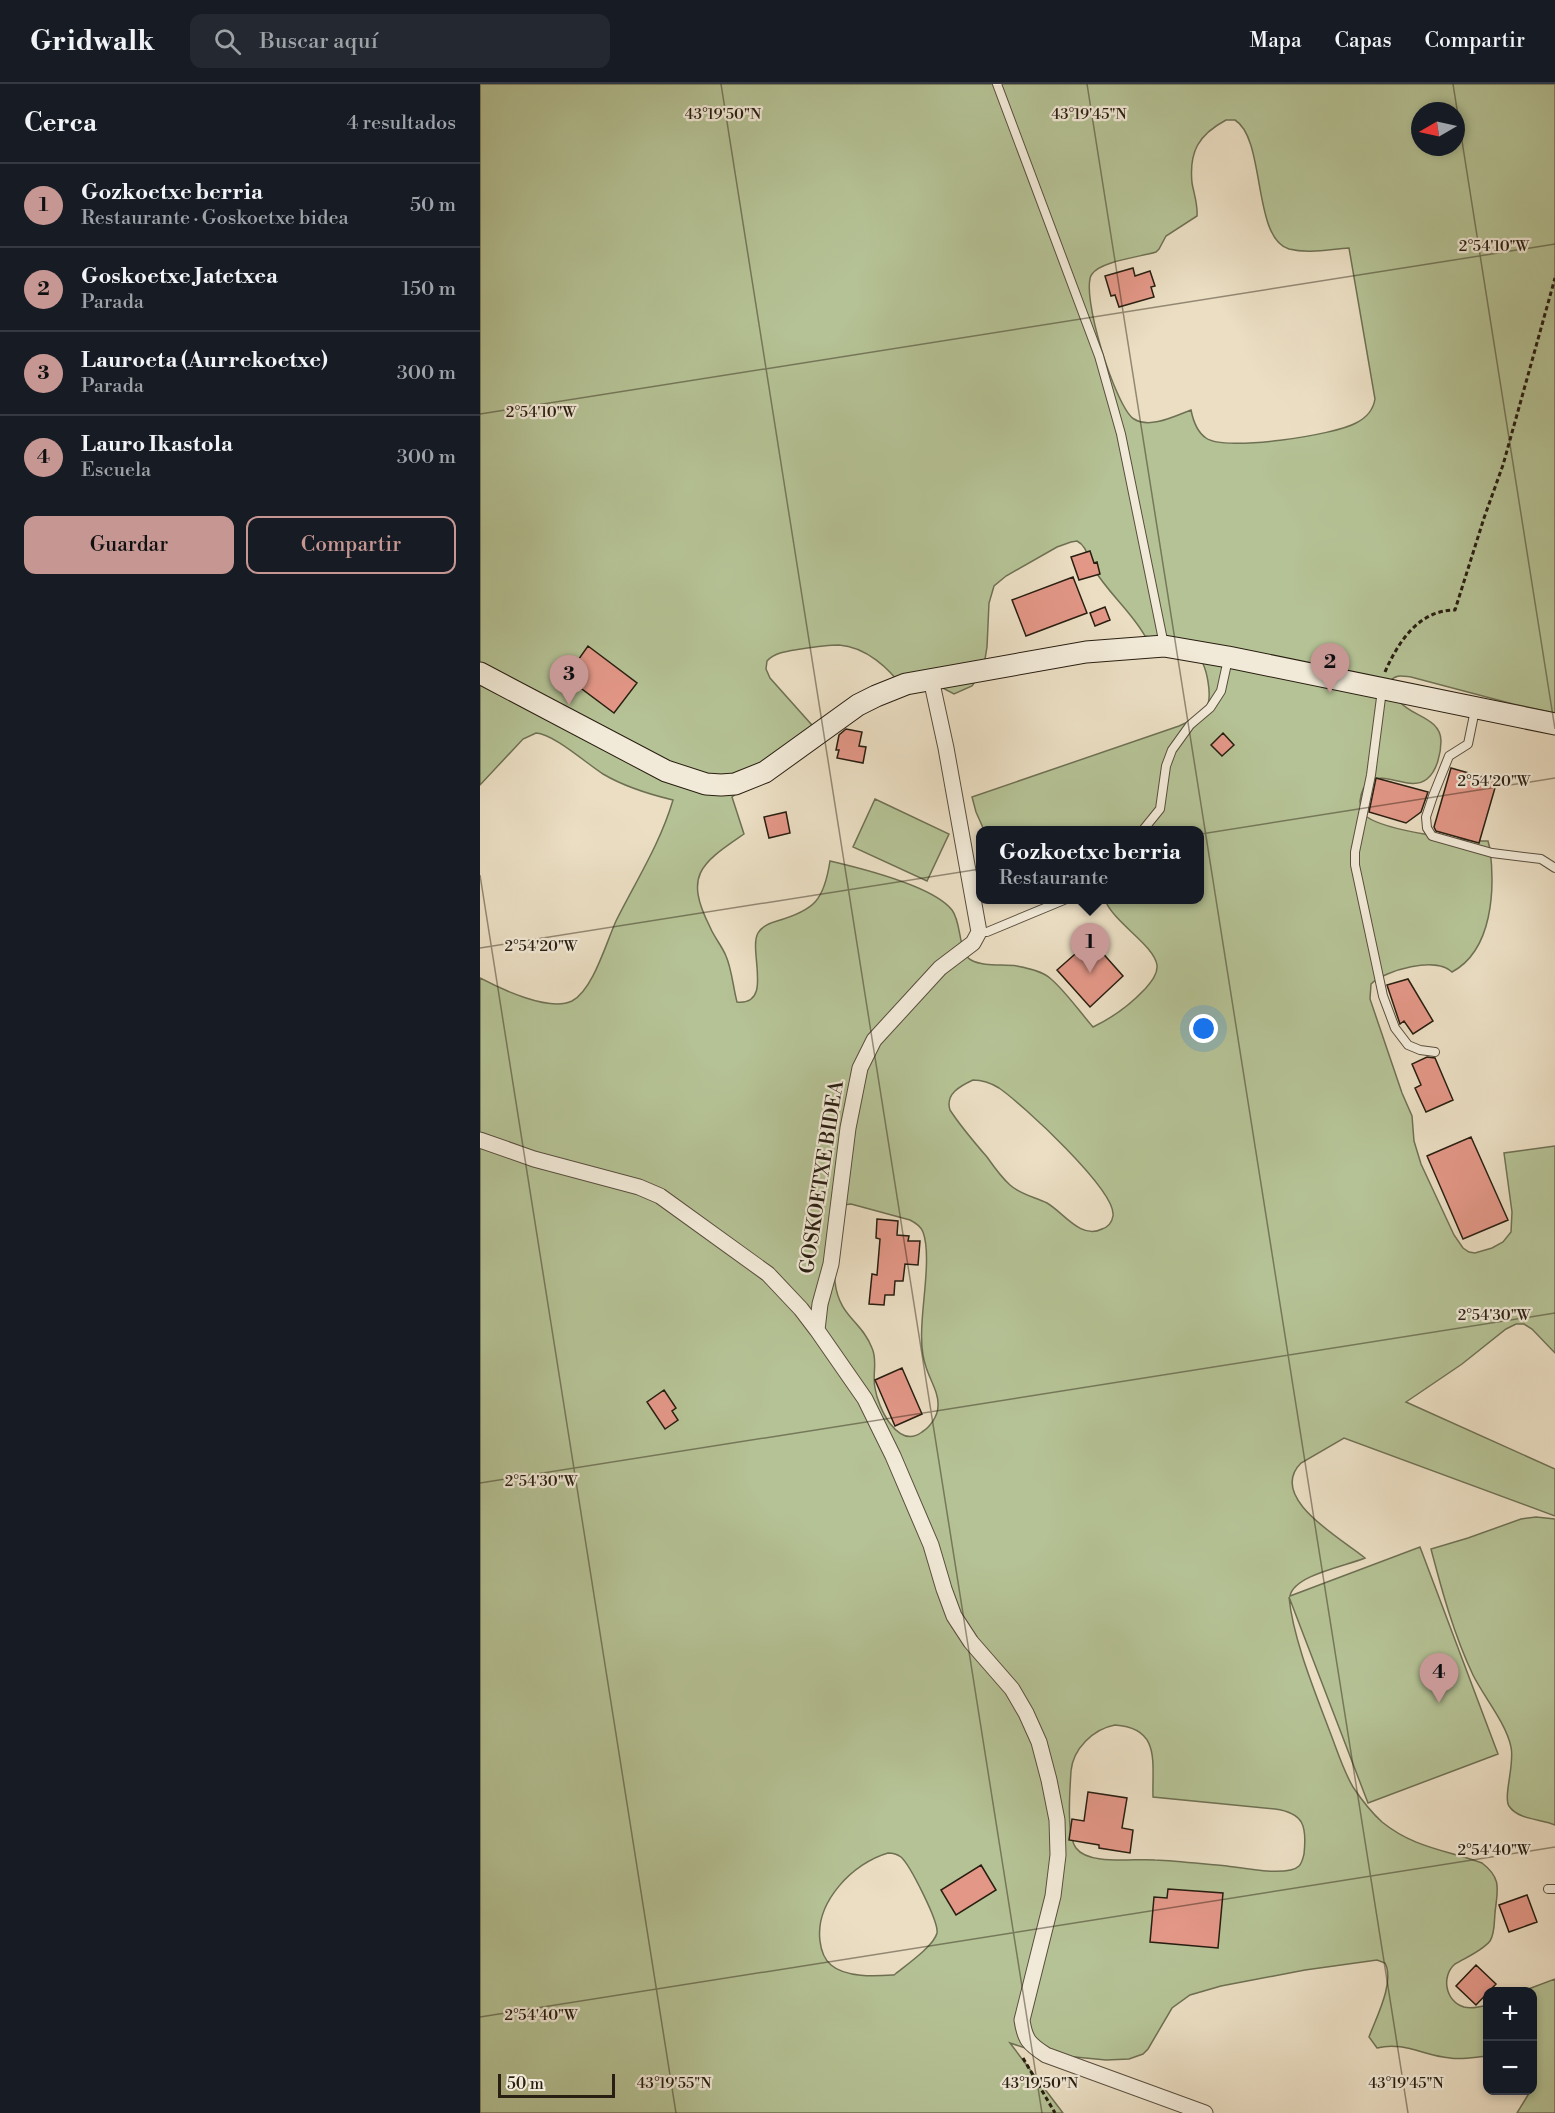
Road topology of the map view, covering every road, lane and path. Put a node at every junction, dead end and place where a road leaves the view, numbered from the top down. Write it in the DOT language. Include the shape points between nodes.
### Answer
graph roads {
  1 [pos="997,84"];
  2 [pos="1555,278"];
  3 [pos="1164,646"];
  4 [pos="1228,657"];
  5 [pos="480,673"];
  6 [pos="931,679"];
  7 [pos="1382,688"];
  8 [pos="1475,707"];
  9 [pos="1555,724"];
  10 [pos="1147,826"];
  11 [pos="1555,868"];
  12 [pos="1055,904"];
  13 [pos="979,932"];
  14 [pos="1436,1052"];
  15 [pos="480,1140"];
  16 [pos="817,1330"];
  17 [pos="1030,2045"];
  18 [pos="1055,2113"];
  19 [pos="1205,2113"];
  1 -- 3 [label="lane" via="1099,356 1121,434"];
  2 -- 7 [label="path" via="1503,465 1455,610 1443,610 1413,627 1394,652"];
  3 -- 4 [label="street"];
  3 -- 6 [label="street" via="1086,652"];
  4 -- 7 [label="street"];
  4 -- 10 [label="lane" via="1221,691 1172,750 1160,809"];
  5 -- 6 [label="street" via="666,771 721,785 735,784 765,772 858,705 906,684"];
  6 -- 13 [label="street"];
  7 -- 8 [label="street"];
  7 -- 14 [label="lane" via="1355,865 1383,996 1395,1028 1408,1045"];
  8 -- 9 [label="street"];
  8 -- 11 [label="lane" via="1468,744 1449,756 1426,817 1426,828 1432,836 1454,844 1541,859"];
  12 -- 13 [label="lane" via="987,933"];
  13 -- 16 [label="street, GOSKOETXE BIDEA" via="874,1040 860,1068 848,1128 831,1264"];
  15 -- 16 [label="street" via="660,1196 768,1274"];
  16 -- 17 [label="street" via="865,1399 893,1456 931,1545 954,1616 1012,1689 1039,1742 1057,1820 1058,1855 1053,1896 1022,2020"];
  17 -- 18 [label="path" via="1023,2058"];
  17 -- 19 [label="street" via="1046,2055"];
}
